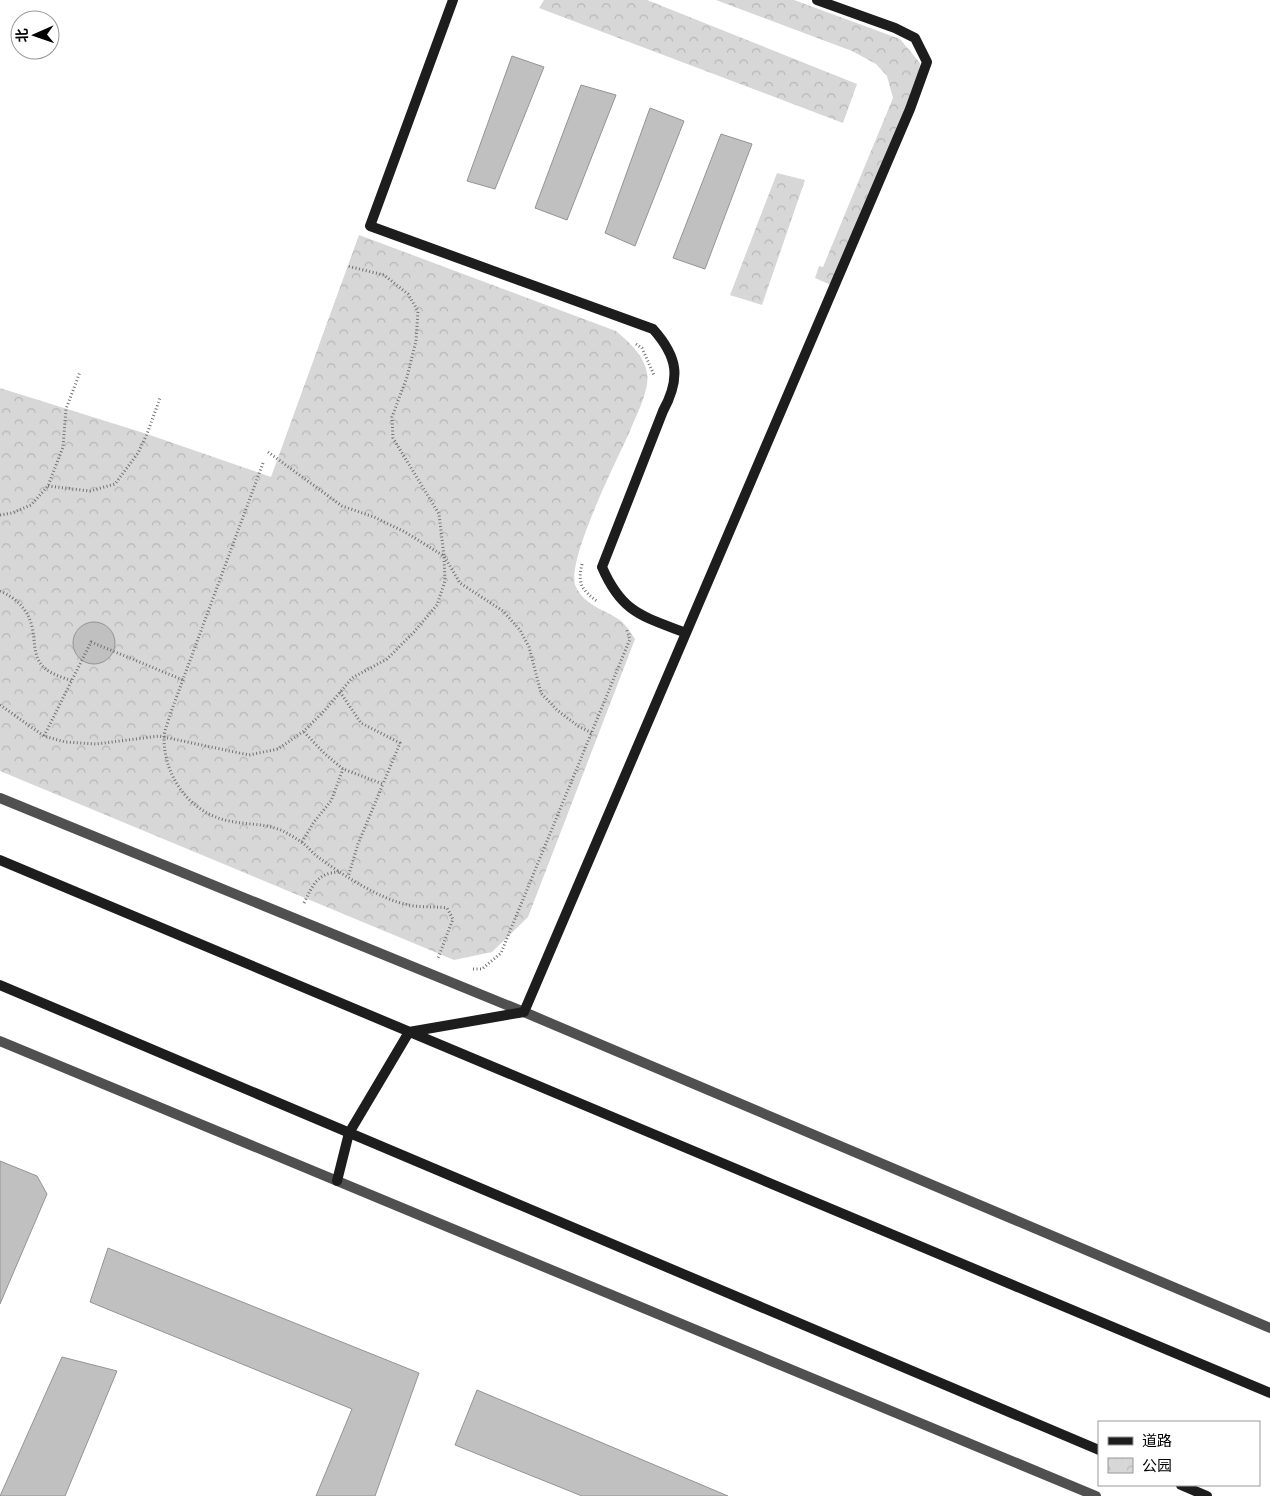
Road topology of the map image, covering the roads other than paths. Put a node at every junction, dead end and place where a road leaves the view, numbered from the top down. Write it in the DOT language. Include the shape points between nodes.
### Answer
graph roads {
  1 [pos="453,0"];
  2 [pos="817,0"];
  3 [pos="686,633"];
  4 [pos="0,798"];
  5 [pos="0,860"];
  6 [pos="0,985"];
  7 [pos="524,1012"];
  8 [pos="409,1032"];
  9 [pos="0,1041"];
  10 [pos="349,1133"];
  11 [pos="337,1181"];
  12 [pos="1270,1328"];
  13 [pos="1270,1393"];
  14 [pos="1098,1450"];
  15 [pos="1183,1486"];
  16 [pos="1096,1496"];
  17 [pos="1207,1496"];
  1 -- 3 [label="main road" via="370,226 653,329 665,342 673,359 672,395 602,567 624,604 642,616"];
  2 -- 3 [label="main road" via="915,38 927,62 910,109"];
  3 -- 7 [label="main road"];
  4 -- 7 [label="lane"];
  5 -- 8 [label="main road"];
  6 -- 10 [label="main road"];
  7 -- 8 [label="main road"];
  7 -- 12 [label="lane"];
  8 -- 10 [label="main road"];
  8 -- 13 [label="main road"];
  9 -- 11 [label="lane"];
  10 -- 11 [label="main road"];
  10 -- 14 [label="main road"];
  11 -- 16 [label="lane"];
  15 -- 17 [label="main road"];
}
